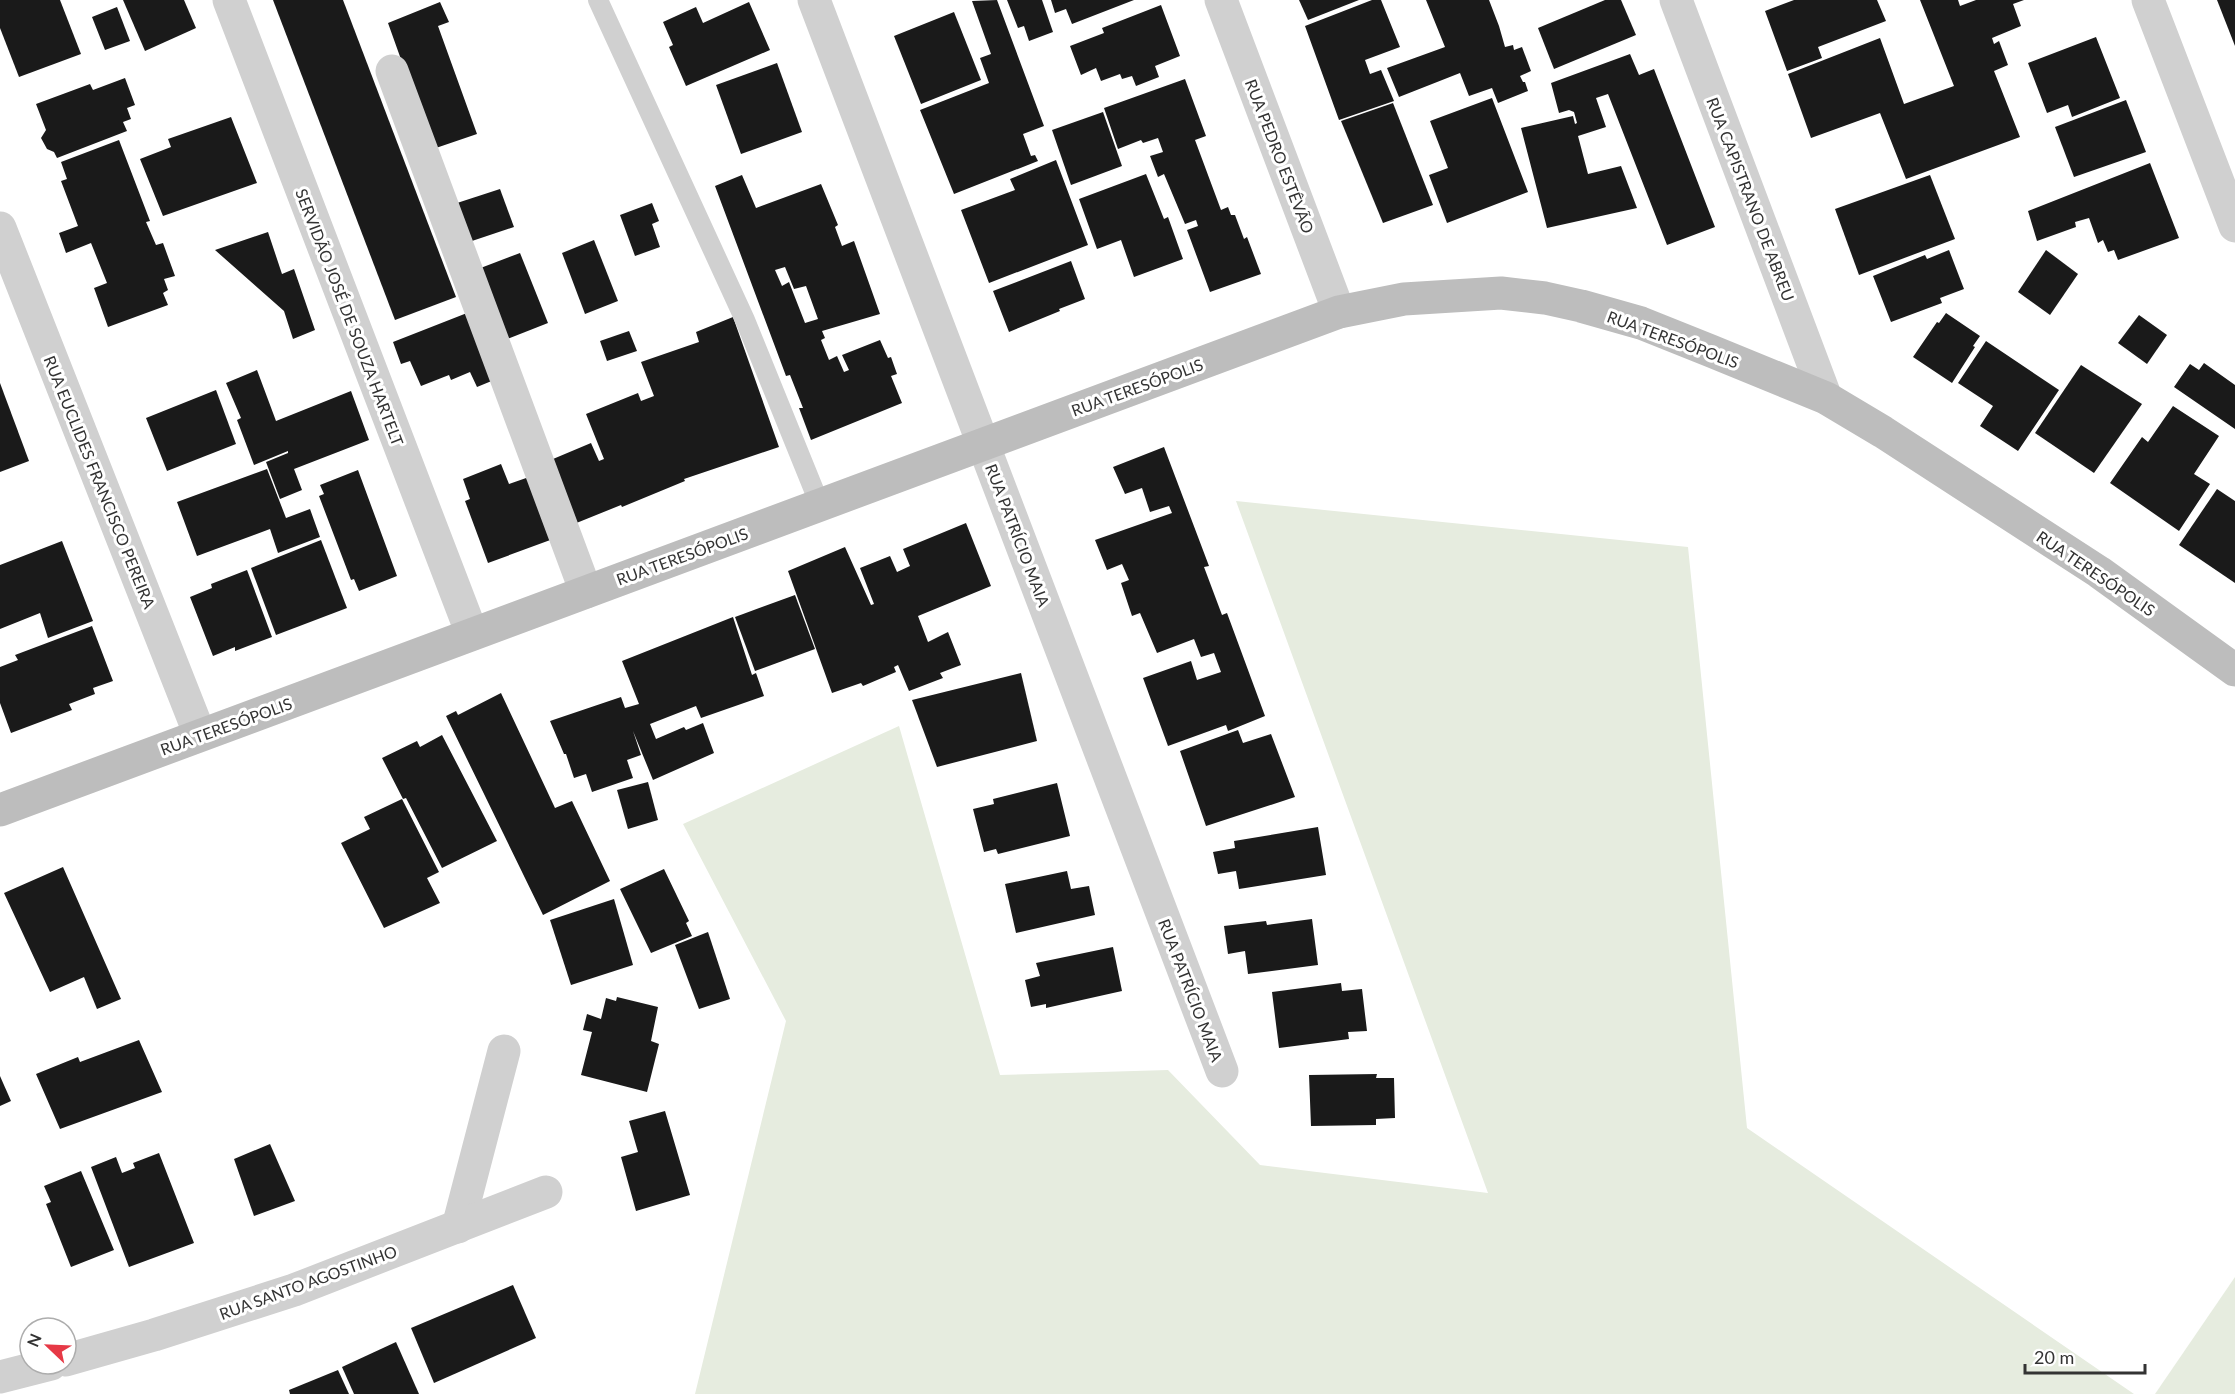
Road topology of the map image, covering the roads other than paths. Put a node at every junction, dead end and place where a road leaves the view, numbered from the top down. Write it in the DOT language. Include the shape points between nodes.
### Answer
graph roads {
  1 [pos="229,0"];
  2 [pos="598,0"];
  3 [pos="814,0"];
  4 [pos="1221,0"];
  5 [pos="1676,0"];
  6 [pos="2148,0"];
  7 [pos="392,70"];
  8 [pos="2235,226"];
  9 [pos="0,228"];
  10 [pos="1339,312"];
  11 [pos="1826,398"];
  12 [pos="983,445"];
  13 [pos="820,505"];
  14 [pos="586,592"];
  15 [pos="472,634"];
  16 [pos="2235,670"];
  17 [pos="200,735"];
  18 [pos="0,810"];
  19 [pos="504,1051"];
  20 [pos="1222,1071"];
  21 [pos="546,1192"];
  22 [pos="458,1227"];
  23 [pos="78,1357"];
  1 -- 15 [label="street, SERVIDÃO JOSÉ DE SOUZA HARTELT"];
  2 -- 13 [label="lane" via="745,320"];
  3 -- 12 [label="street, RUA PATRÍCIO MAIA"];
  4 -- 10 [label="street, RUA PEDRO ESTÊVÃO"];
  5 -- 11 [label="street, RUA CAPISTRANO DE ABREU"];
  6 -- 8 [label="street"];
  7 -- 14 [label="street"];
  9 -- 17 [label="street, RUA EUCLIDES FRANCISCO PEREIRA"];
  10 -- 11 [label="street, RUA TERESÓPOLIS" via="1462,295 1501,293 1545,298 1641,324"];
  10 -- 12 [label="street, RUA TERESÓPOLIS"];
  11 -- 16 [label="street, RUA TERESÓPOLIS" via="2099,572"];
  12 -- 13 [label="street, RUA TERESÓPOLIS"];
  12 -- 20 [label="street, RUA PATRÍCIO MAIA"];
  13 -- 14 [label="street, RUA TERESÓPOLIS"];
  14 -- 15 [label="street, RUA TERESÓPOLIS"];
  15 -- 17 [label="street, RUA TERESÓPOLIS"];
  17 -- 18 [label="street, RUA TERESÓPOLIS"];
  19 -- 22 [label="street"];
  21 -- 22 [label="street, RUA SANTO AGOSTINHO"];
  22 -- 23 [label="street, RUA SANTO AGOSTINHO" via="294,1290"];
}
